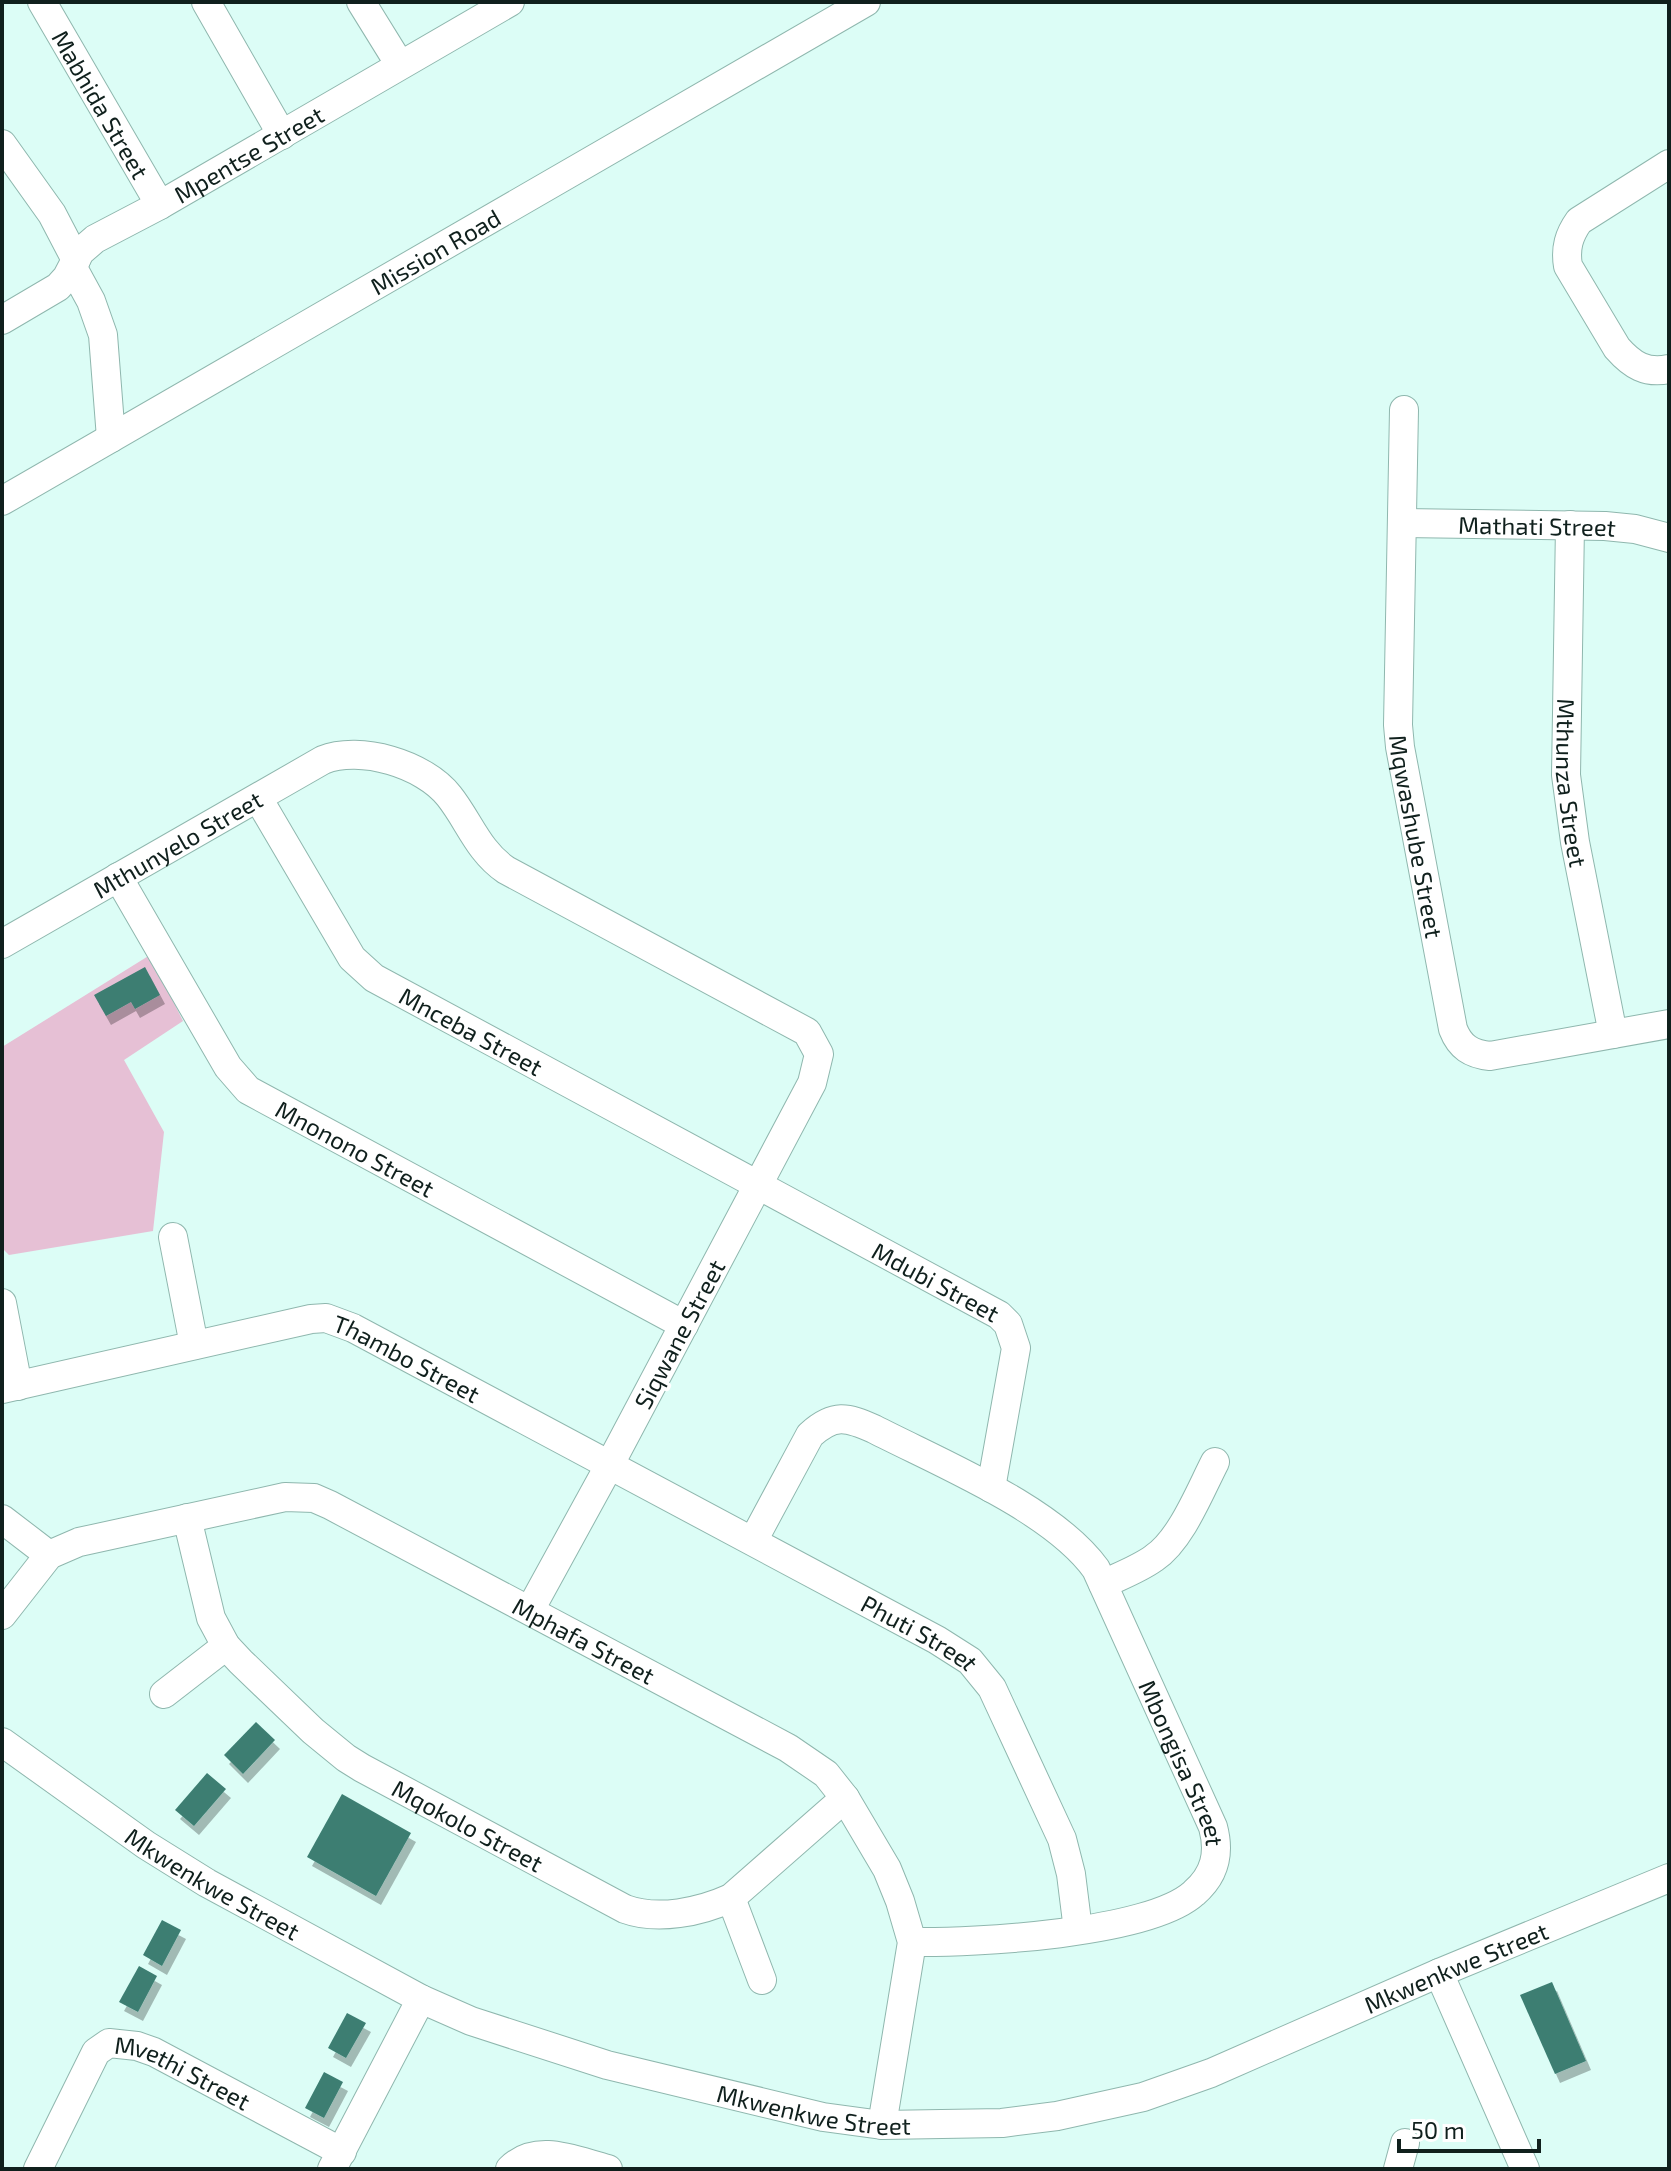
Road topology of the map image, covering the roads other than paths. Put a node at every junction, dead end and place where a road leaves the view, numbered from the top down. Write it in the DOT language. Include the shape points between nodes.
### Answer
graph roads {
  1 [pos="42,2"];
  2 [pos="206,2"];
  3 [pos="361,2"];
  4 [pos="510,2"];
  5 [pos="866,2"];
  6 [pos="400,65"];
  7 [pos="282,135"];
  8 [pos="2,144"];
  9 [pos="1669,164"];
  10 [pos="160,205"];
  11 [pos="74,264"];
  12 [pos="2,320"];
  13 [pos="1669,369"];
  14 [pos="1404,410"];
  15 [pos="111,438"];
  16 [pos="2,501"];
  17 [pos="1403,523"];
  18 [pos="1570,525"];
  19 [pos="1669,538"];
  20 [pos="258,798"];
  21 [pos="118,877"];
  22 [pos="2,944"];
  23 [pos="1669,1024"];
  24 [pos="1613,1034"];
  25 [pos="819,1054"];
  26 [pos="757,1185"];
  27 [pos="173,1237"];
  28 [pos="2,1303"];
  29 [pos="684,1325"];
  30 [pos="194,1345"];
  31 [pos="10,1388"];
  32 [pos="1215,1462"];
  33 [pos="609,1466"];
  34 [pos="991,1488"];
  35 [pos="187,1518"];
  36 [pos="2,1519"];
  37 [pos="753,1541"];
  38 [pos="49,1555"];
  39 [pos="1103,1584"];
  40 [pos="530,1610"];
  41 [pos="2,1615"];
  42 [pos="226,1646"];
  43 [pos="164,1694"];
  44 [pos="2,1742"];
  45 [pos="845,1798"];
  46 [pos="1669,1878"];
  47 [pos="731,1898"];
  48 [pos="1078,1930"];
  49 [pos="912,1942"];
  50 [pos="1439,1973"];
  51 [pos="762,1980"];
  52 [pos="421,1999"];
  53 [pos="882,2125"];
  54 [pos="337,2160"];
  55 [pos="39,2169"];
  56 [pos="510,2169"];
  57 [pos="608,2169"];
  58 [pos="1525,2169"];
  1 -- 10 [label="street, Mabhida Street"];
  2 -- 7 [label="street"];
  3 -- 6 [label="street"];
  4 -- 6 [label="street, Mpentse Street"];
  5 -- 15 [label="street, Mission Road"];
  6 -- 7 [label="street, Mpentse Street"];
  7 -- 10 [label="street, Mpentse Street"];
  8 -- 11 [label="street" via="52,214"];
  9 -- 13 [label="street" via="1579,221 1566,255 1617,348 1648,371"];
  10 -- 11 [label="street, Mpentse Street" via="95,239"];
  11 -- 12 [label="street, Mpentse Street" via="58,287"];
  11 -- 15 [label="street" via="103,335"];
  14 -- 17 [label="street, Mqwashube Street"];
  15 -- 16 [label="street, Mission Road"];
  17 -- 18 [label="street, Mathati Street"];
  17 -- 24 [label="street, Mqwashube Street" via="1400,747 1457,1039 1476,1054 1490,1056"];
  18 -- 19 [label="street, Mathati Street" via="1635,529"];
  18 -- 24 [label="street, Mthunza Street" via="1566,775"];
  20 -- 21 [label="street, Mthunyelo Street"];
  20 -- 25 [label="street, Mthunyelo Street" via="337,755 357,753 407,768 449,795 494,862 798,1026"];
  20 -- 26 [label="street, Mnceba Street" via="352,958 366,972"];
  21 -- 22 [label="street, Mthunyelo Street"];
  21 -- 29 [label="street, Mnonono Street" via="228,1067 248,1090"];
  23 -- 24 [label="street, Mqwashube Street"];
  25 -- 26 [label="street, Siqwane Street" via="812,1083"];
  26 -- 29 [label="street, Siqwane Street"];
  26 -- 34 [label="street, Mdubi Street" via="984,1305 1008,1324 1015,1360"];
  27 -- 30 [label="street"];
  28 -- 31 [label="street"];
  29 -- 33 [label="street, Siqwane Street"];
  30 -- 31 [label="street, Thambo Street"];
  30 -- 33 [label="street, Thambo Street" via="311,1319 338,1321"];
  32 -- 39 [label="street" via="1167,1547 1156,1558"];
  33 -- 37 [label="street, Phuti Street"];
  33 -- 40 [label="street, Siqwane Street"];
  34 -- 37 [label="street, Mbongisa Street" via="841,1418 810,1435"];
  34 -- 39 [label="street, Mbongisa Street" via="1070,1539"];
  35 -- 38 [label="street, Mphafa Street" via="101,1536"];
  35 -- 40 [label="street, Mphafa Street" via="285,1497 314,1498"];
  35 -- 42 [label="street, Mqokolo Street" via="211,1618"];
  36 -- 38 [label="street"];
  37 -- 48 [label="street, Phuti Street" via="946,1645 982,1673 1062,1839"];
  38 -- 41 [label="street"];
  39 -- 48 [label="street, Mbongisa Street" via="1213,1827 1216,1857 1205,1882 1177,1905"];
  40 -- 45 [label="street, Mphafa Street" via="788,1748 826,1774"];
  42 -- 43 [label="street"];
  42 -- 47 [label="street, Mqokolo Street" via="346,1758 625,1909 656,1916"];
  44 -- 52 [label="street, Mkwenkwe Street" via="207,1883"];
  45 -- 47 [label="street, Mqokolo Street"];
  45 -- 49 [label="street, Mphafa Street" via="887,1869"];
  46 -- 50 [label="street, Mkwenkwe Street"];
  47 -- 51 [label="street"];
  48 -- 49 [label="street, Mbongisa Street" via="993,1941"];
  49 -- 53 [label="street, Mphafa Street"];
  50 -- 53 [label="street, Mkwenkwe Street" via="1211,2073 1143,2097 1002,2123"];
  50 -- 58 [label="street"];
  52 -- 53 [label="street, Mkwenkwe Street" via="530,2042 607,2065 823,2117"];
  52 -- 54 [label="street"];
  54 -- 55 [label="street, Mvethi Street" via="154,2052 109,2043 96,2052"];
  56 -- 57 [label="street" via="533,2154"];
}
